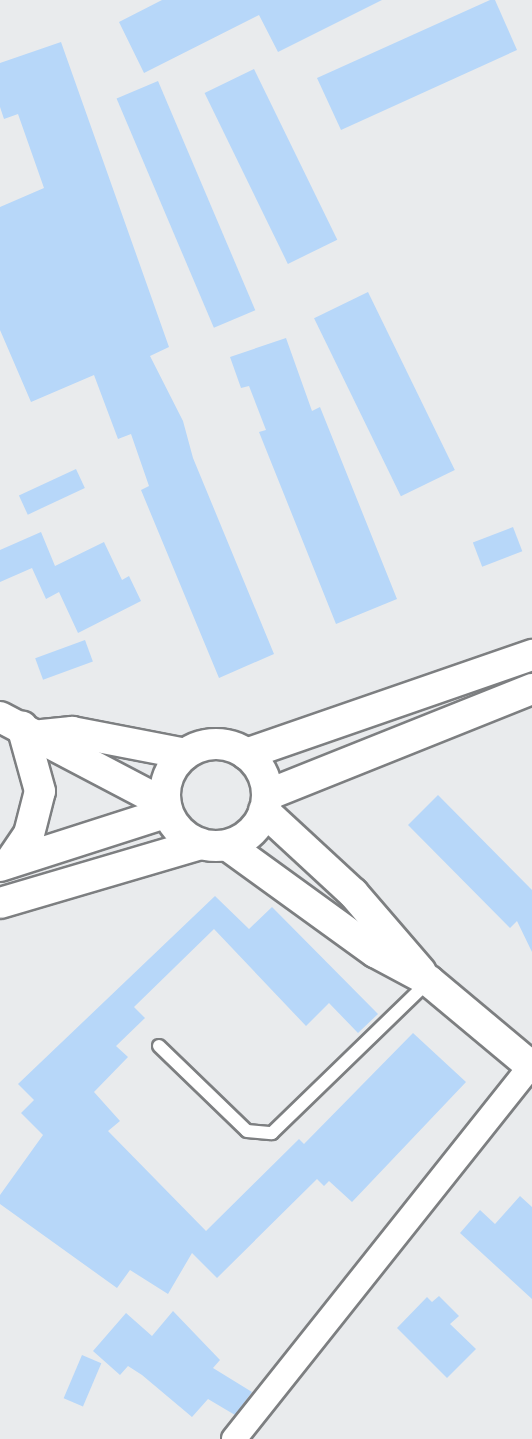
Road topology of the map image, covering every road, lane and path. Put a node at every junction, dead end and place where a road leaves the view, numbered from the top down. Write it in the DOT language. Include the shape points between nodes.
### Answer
graph roads {
  1 [pos="532,655"];
  2 [pos="532,689"];
  3 [pos="21,726"];
  4 [pos="186,754"];
  5 [pos="246,754"];
  6 [pos="265,803"];
  7 [pos="166,808"];
  8 [pos="214,844"];
  9 [pos="5,864"];
  10 [pos="0,903"];
  11 [pos="429,981"];
  12 [pos="159,1046"];
  13 [pos="531,1066"];
  14 [pos="234,1439"];
  1 -- 5 [label="street"];
  2 -- 6 [label="street"];
  3 -- 4 [label="street"];
  3 -- 7 [label="street" via="64,755"];
  3 -- 9 [label="street" via="40,791 29,834"];
  4 -- 5 [label="street" via="216,744"];
  4 -- 7 [label="street" via="169,776"];
  5 -- 6 [label="street" via="261,772"];
  6 -- 8 [label="street" via="246,836"];
  6 -- 11 [label="street" via="376,917"];
  7 -- 8 [label="street" via="186,837"];
  7 -- 9 [label="street"];
  8 -- 10 [label="street"];
  8 -- 11 [label="street" via="375,952"];
  11 -- 12 [label="lane" via="272,1133 247,1131"];
  11 -- 13 [label="street"];
  13 -- 14 [label="street"];
}
